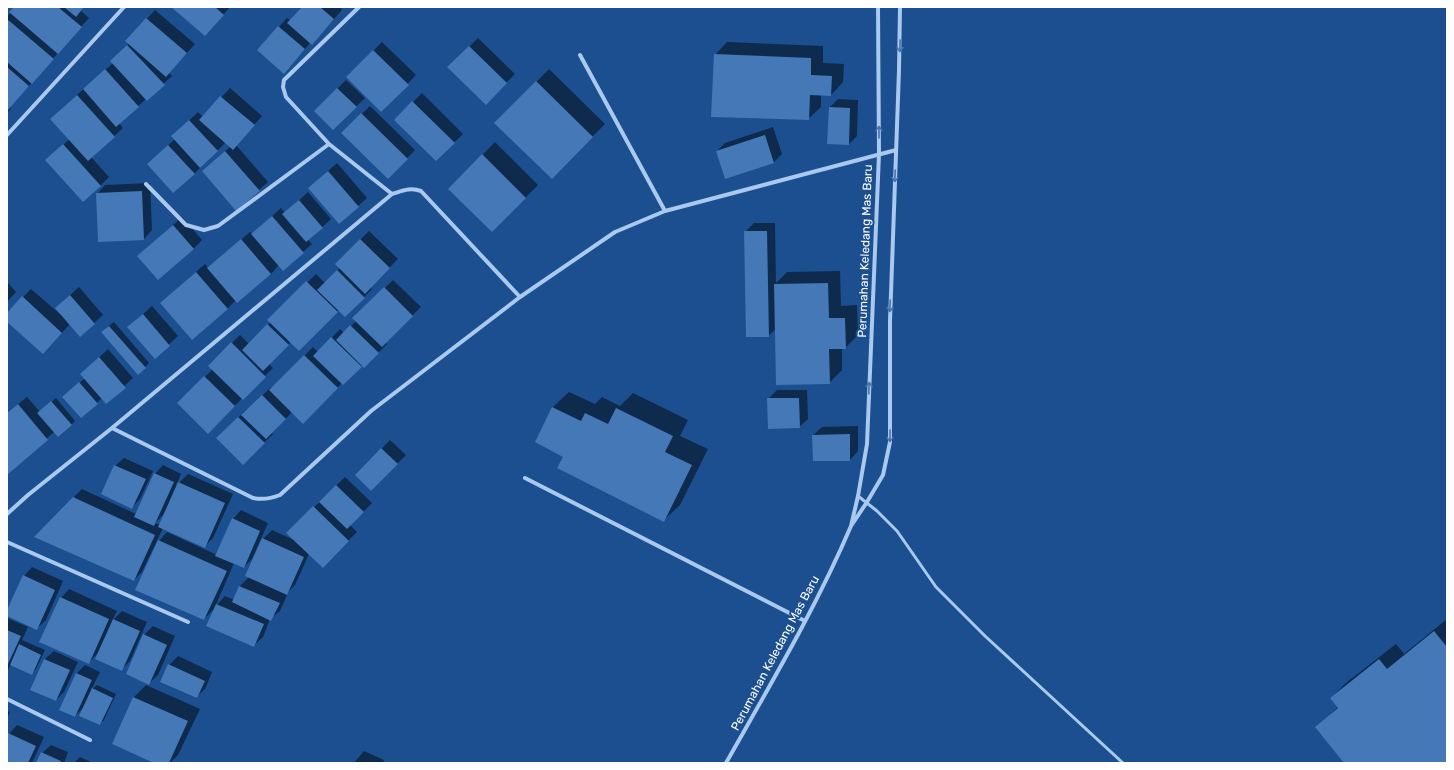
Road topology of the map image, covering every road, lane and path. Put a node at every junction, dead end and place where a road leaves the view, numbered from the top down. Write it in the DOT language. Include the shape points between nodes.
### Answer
graph roads {
  1 [pos="124,7"];
  2 [pos="359,7"];
  3 [pos="878,7"];
  4 [pos="900,7"];
  5 [pos="580,55"];
  6 [pos="7,134"];
  7 [pos="329,144"];
  8 [pos="896,150"];
  9 [pos="879,154"];
  10 [pos="146,184"];
  11 [pos="392,194"];
  12 [pos="665,211"];
  13 [pos="520,297"];
  14 [pos="112,428"];
  15 [pos="525,478"];
  16 [pos="858,496"];
  17 [pos="867,502"];
  18 [pos="7,514"];
  19 [pos="851,526"];
  20 [pos="7,542"];
  21 [pos="805,621"];
  22 [pos="188,622"];
  23 [pos="7,699"];
  24 [pos="90,740"];
  25 [pos="726,763"];
  26 [pos="1124,763"];
  1 -- 6 [label="street"];
  2 -- 7 [label="street" via="284,80 286,97"];
  9 -- 3 [label="street, Perumahan Keledang Mas Baru, one-way"];
  4 -- 8 [label="street, one-way"];
  5 -- 12 [label="street"];
  7 -- 10 [label="street" via="218,226 204,230 186,225"];
  7 -- 11 [label="street"];
  8 -- 9 [label="street"];
  8 -- 17 [label="street, one-way" via="890,321 890,442 883,476"];
  9 -- 12 [label="street"];
  16 -- 9 [label="street, Perumahan Keledang Mas Baru, one-way" via="867,444"];
  11 -- 13 [label="street" via="409,188 421,191"];
  11 -- 14 [label="street"];
  12 -- 13 [label="street" via="616,232"];
  13 -- 14 [label="street" via="371,411 280,495 272,499 253,498"];
  14 -- 18 [label="street"];
  15 -- 21 [label="street"];
  16 -- 17 [label="lane"];
  16 -- 19 [label="street, Perumahan Keledang Mas Baru"];
  17 -- 19 [label="street"];
  17 -- 26 [label="lane" via="897,531 936,587 985,636"];
  19 -- 21 [label="street, Perumahan Keledang Mas Baru"];
  20 -- 22 [label="street"];
  21 -- 25 [label="street, Perumahan Keledang Mas Baru"];
  23 -- 24 [label="street"];
}
